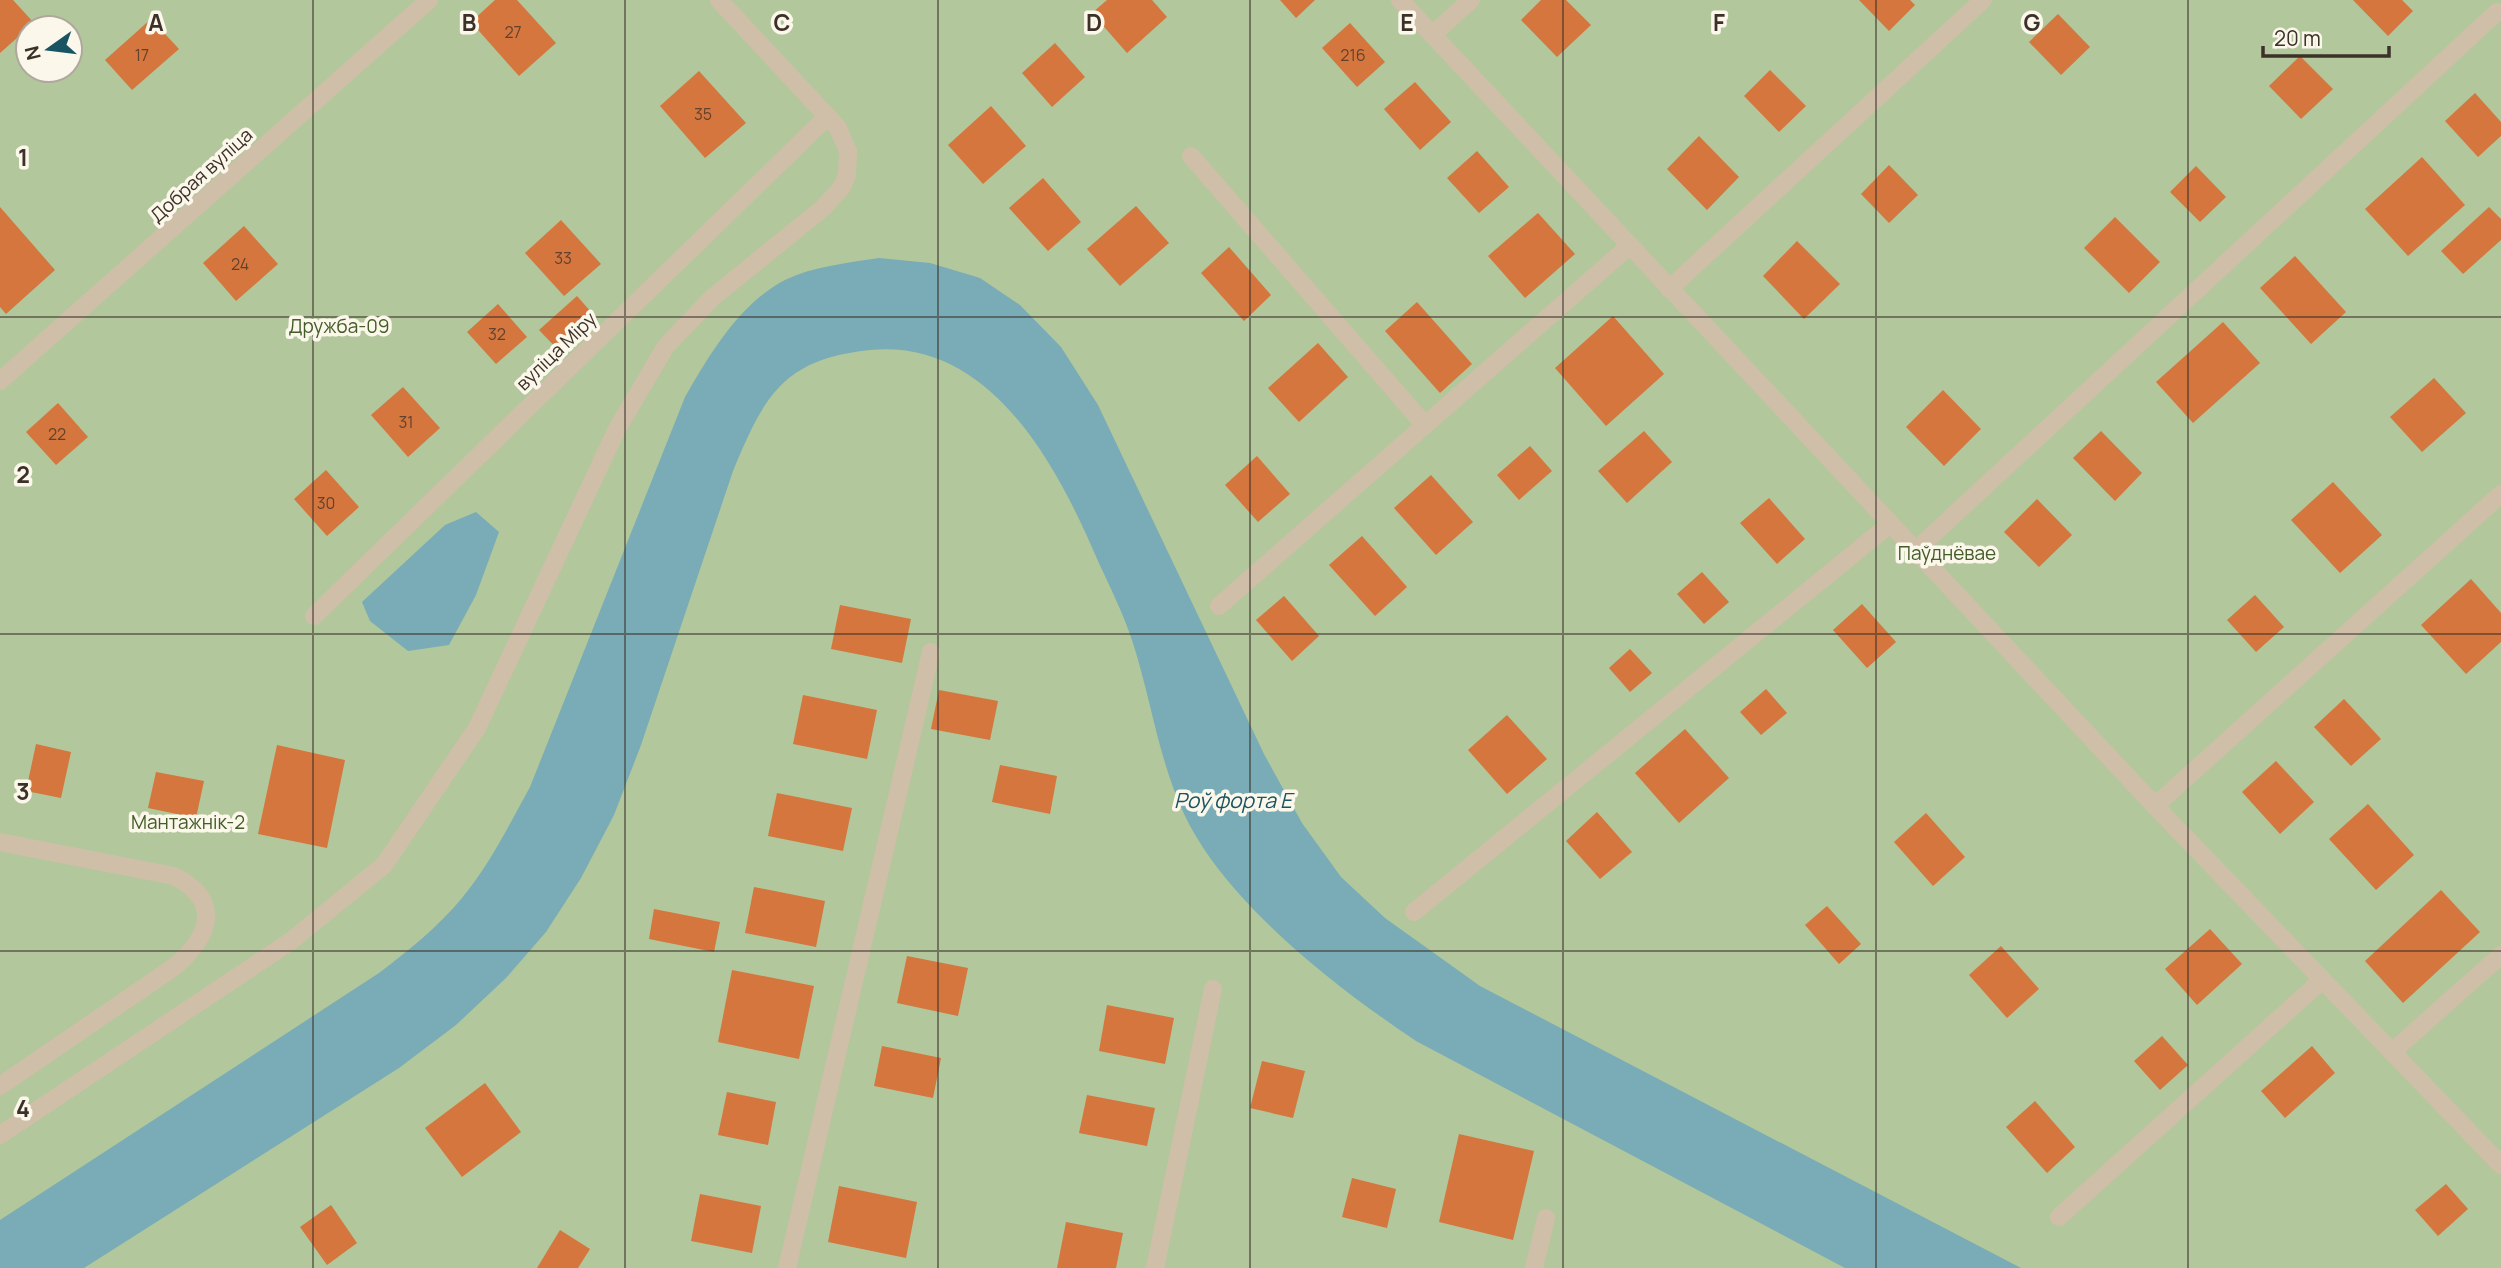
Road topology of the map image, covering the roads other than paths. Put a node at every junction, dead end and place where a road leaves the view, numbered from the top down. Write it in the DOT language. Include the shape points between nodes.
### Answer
graph roads {
  1 [pos="429,0"];
  2 [pos="719,0"];
  3 [pos="1400,0"];
  4 [pos="1471,0"];
  5 [pos="1983,0"];
  6 [pos="2494,9"];
  7 [pos="1432,35"];
  8 [pos="828,116"];
  9 [pos="1191,156"];
  10 [pos="1628,247"];
  11 [pos="1669,289"];
  12 [pos="0,381"];
  13 [pos="1424,424"];
  14 [pos="2501,494"];
  15 [pos="1890,524"];
  16 [pos="1915,551"];
  17 [pos="1219,606"];
  18 [pos="314,616"];
  19 [pos="931,652"];
  20 [pos="2155,806"];
  21 [pos="0,842"];
  22 [pos="1413,912"];
  23 [pos="2501,955"];
  24 [pos="2322,980"];
  25 [pos="1213,989"];
  26 [pos="2392,1052"];
  27 [pos="0,1086"];
  28 [pos="0,1135"];
  29 [pos="2501,1165"];
  30 [pos="2059,1217"];
  31 [pos="1546,1218"];
  32 [pos="787,1268"];
  33 [pos="1155,1268"];
  34 [pos="1534,1268"];
  1 -- 12 [label="lane, Добрая вуліца"];
  2 -- 8 [label="lane"];
  3 -- 7 [label="lane"];
  4 -- 7 [label="lane"];
  5 -- 11 [label="lane"];
  6 -- 16 [label="lane"];
  7 -- 10 [label="lane"];
  8 -- 18 [label="lane, вуліца Міру"];
  8 -- 28 [label="lane" via="848,151 842,187 823,208 705,305 666,346 617,429 477,728 384,865 291,940"];
  9 -- 13 [label="lane"];
  10 -- 11 [label="lane"];
  10 -- 13 [label="lane"];
  11 -- 15 [label="lane"];
  13 -- 17 [label="lane"];
  14 -- 20 [label="lane"];
  15 -- 16 [label="lane"];
  15 -- 22 [label="lane"];
  16 -- 20 [label="lane"];
  19 -- 32 [label="lane"];
  20 -- 24 [label="lane"];
  21 -- 27 [label="lane" via="174,876 198,893 206,920 198,945 174,967"];
  23 -- 26 [label="lane"];
  24 -- 26 [label="lane"];
  24 -- 30 [label="lane"];
  25 -- 33 [label="lane"];
  26 -- 29 [label="lane"];
  31 -- 34 [label="lane"];
}
